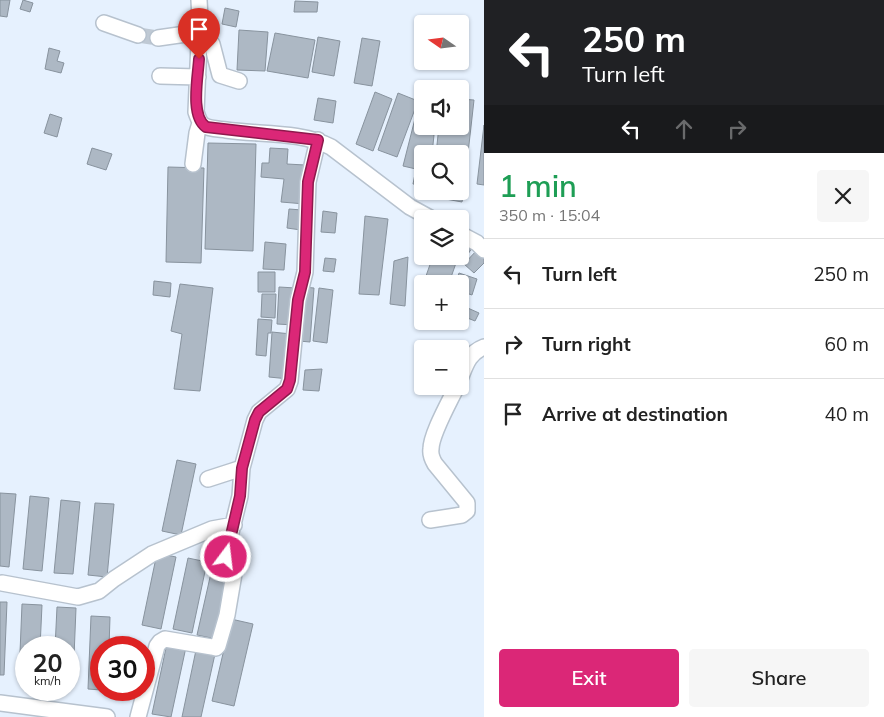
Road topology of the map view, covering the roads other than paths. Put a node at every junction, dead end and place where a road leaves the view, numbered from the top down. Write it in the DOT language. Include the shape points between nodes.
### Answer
graph roads {
  1 [pos="199,0"];
  2 [pos="104,23"];
  3 [pos="138,35"];
  4 [pos="200,36"];
  5 [pos="158,38"];
  6 [pos="160,76"];
  7 [pos="198,77"];
  8 [pos="239,81"];
  9 [pos="200,123"];
  10 [pos="318,140"];
  11 [pos="193,164"];
  12 [pos="416,210"];
  13 [pos="469,239"];
  14 [pos="484,250"];
  15 [pos="484,347"];
  16 [pos="469,357"];
  17 [pos="453,395"];
  18 [pos="242,468"];
  19 [pos="208,480"];
  20 [pos="430,520"];
  21 [pos="234,525"];
  22 [pos="2,583"];
  23 [pos="0,703"];
  24 [pos="107,717"];
  25 [pos="138,717"];
  1 -- 4 [label="street"];
  2 -- 3 [label="street"];
  4 -- 5 [label="street"];
  4 -- 7 [label="street"];
  4 -- 8 [label="street" via="212,44 220,75"];
  6 -- 7 [label="street"];
  7 -- 9 [label="street" via="196,112"];
  9 -- 10 [label="street" via="206,127 238,132"];
  9 -- 11 [label="street"];
  10 -- 12 [label="street"];
  10 -- 18 [label="street" via="308,182 305,272 298,300 290,380 287,389 259,412"];
  13 -- 14 [label="street"];
  15 -- 16 [label="street"];
  17 -- 20 [label="street" via="430,447 431,457 467,503 467,511 462,515"];
  18 -- 19 [label="street"];
  18 -- 21 [label="street"];
  21 -- 22 [label="street" via="212,529 152,554 99,591 78,597"];
  21 -- 25 [label="street" via="226,557 227,563 235,568 218,646 165,639 160,642"];
  23 -- 24 [label="street"];
}
